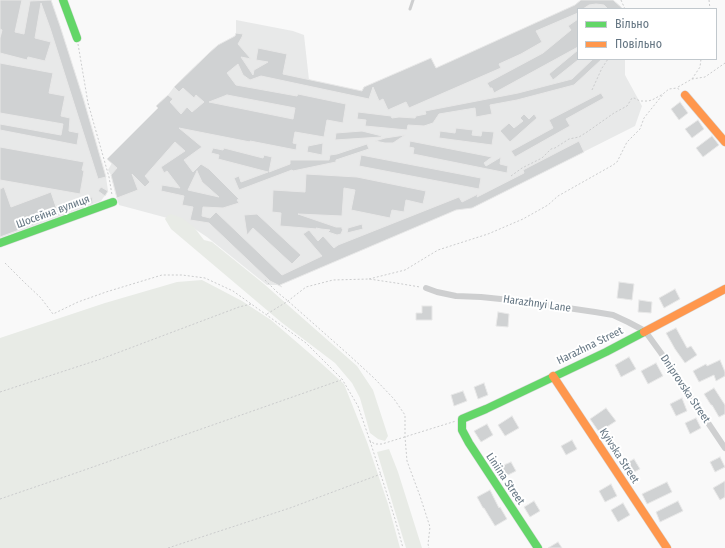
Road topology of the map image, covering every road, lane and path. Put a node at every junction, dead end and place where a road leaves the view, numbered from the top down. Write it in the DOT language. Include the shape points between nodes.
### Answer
graph roads {
  1 [pos="63,0"];
  2 [pos="413,0"];
  3 [pos="410,9"];
  4 [pos="78,38"];
  5 [pos="607,60"];
  6 [pos="702,60"];
  7 [pos="725,63"];
  8 [pos="692,79"];
  9 [pos="677,88"];
  10 [pos="592,90"];
  11 [pos="664,93"];
  12 [pos="685,94"];
  13 [pos="725,142"];
  14 [pos="511,176"];
  15 [pos="114,202"];
  16 [pos="0,243"];
  17 [pos="5,263"];
  18 [pos="369,279"];
  19 [pos="266,280"];
  20 [pos="426,288"];
  21 [pos="725,289"];
  22 [pos="288,301"];
  23 [pos="252,304"];
  24 [pos="267,315"];
  25 [pos="645,331"];
  26 [pos="553,376"];
  27 [pos="342,379"];
  28 [pos="0,392"];
  29 [pos="462,419"];
  30 [pos="405,437"];
  31 [pos="370,441"];
  32 [pos="725,448"];
  33 [pos="381,474"];
  34 [pos="0,499"];
  35 [pos="168,548"];
  36 [pos="403,548"];
  37 [pos="429,548"];
  38 [pos="538,548"];
  39 [pos="667,548"];
  1 -- 4 [label="street"];
  2 -- 3 [label="lane"];
  4 -- 15 [label="path" via="88,103"];
  5 -- 10 [label="path"];
  6 -- 8 [label="path"];
  7 -- 8 [label="path" via="705,77"];
  8 -- 9 [label="path"];
  9 -- 11 [label="path"];
  9 -- 12 [label="path"];
  11 -- 14 [label="path" via="648,101 632,98 627,106 587,132 551,149 542,158"];
  11 -- 18 [label="path" via="613,165 523,219 488,234 438,250 405,270"];
  12 -- 13 [label="street"];
  15 -- 16 [label="street, Шосейна вулиця"];
  17 -- 23 [label="path" via="41,298 53,314 78,302 162,275 204,278 233,291"];
  18 -- 20 [label="path"];
  18 -- 22 [label="path" via="333,280 306,287"];
  19 -- 22 [label="path"];
  20 -- 25 [label="street, Harazhnyi Lane" via="456,296 520,301 613,315"];
  21 -- 25 [label="street, Harazhna Street"];
  22 -- 24 [label="path"];
  22 -- 30 [label="path" via="350,355 394,399 405,415"];
  23 -- 24 [label="path"];
  23 -- 28 [label="path" via="101,359"];
  24 -- 27 [label="path" via="306,343"];
  25 -- 26 [label="street, Harazhna Street"];
  25 -- 32 [label="street, Dniprovska Street"];
  26 -- 29 [label="street, Harazhna Street"];
  26 -- 39 [label="street, Kyivska Street"];
  27 -- 31 [label="path" via="358,406"];
  27 -- 34 [label="path"];
  29 -- 30 [label="path"];
  29 -- 38 [label="street, Liniina Street" via="462,430 469,443"];
  30 -- 31 [label="path" via="382,444"];
  30 -- 37 [label="path" via="406,461 430,527"];
  31 -- 33 [label="path"];
  33 -- 35 [label="path" via="290,508"];
  33 -- 36 [label="path"];
}
